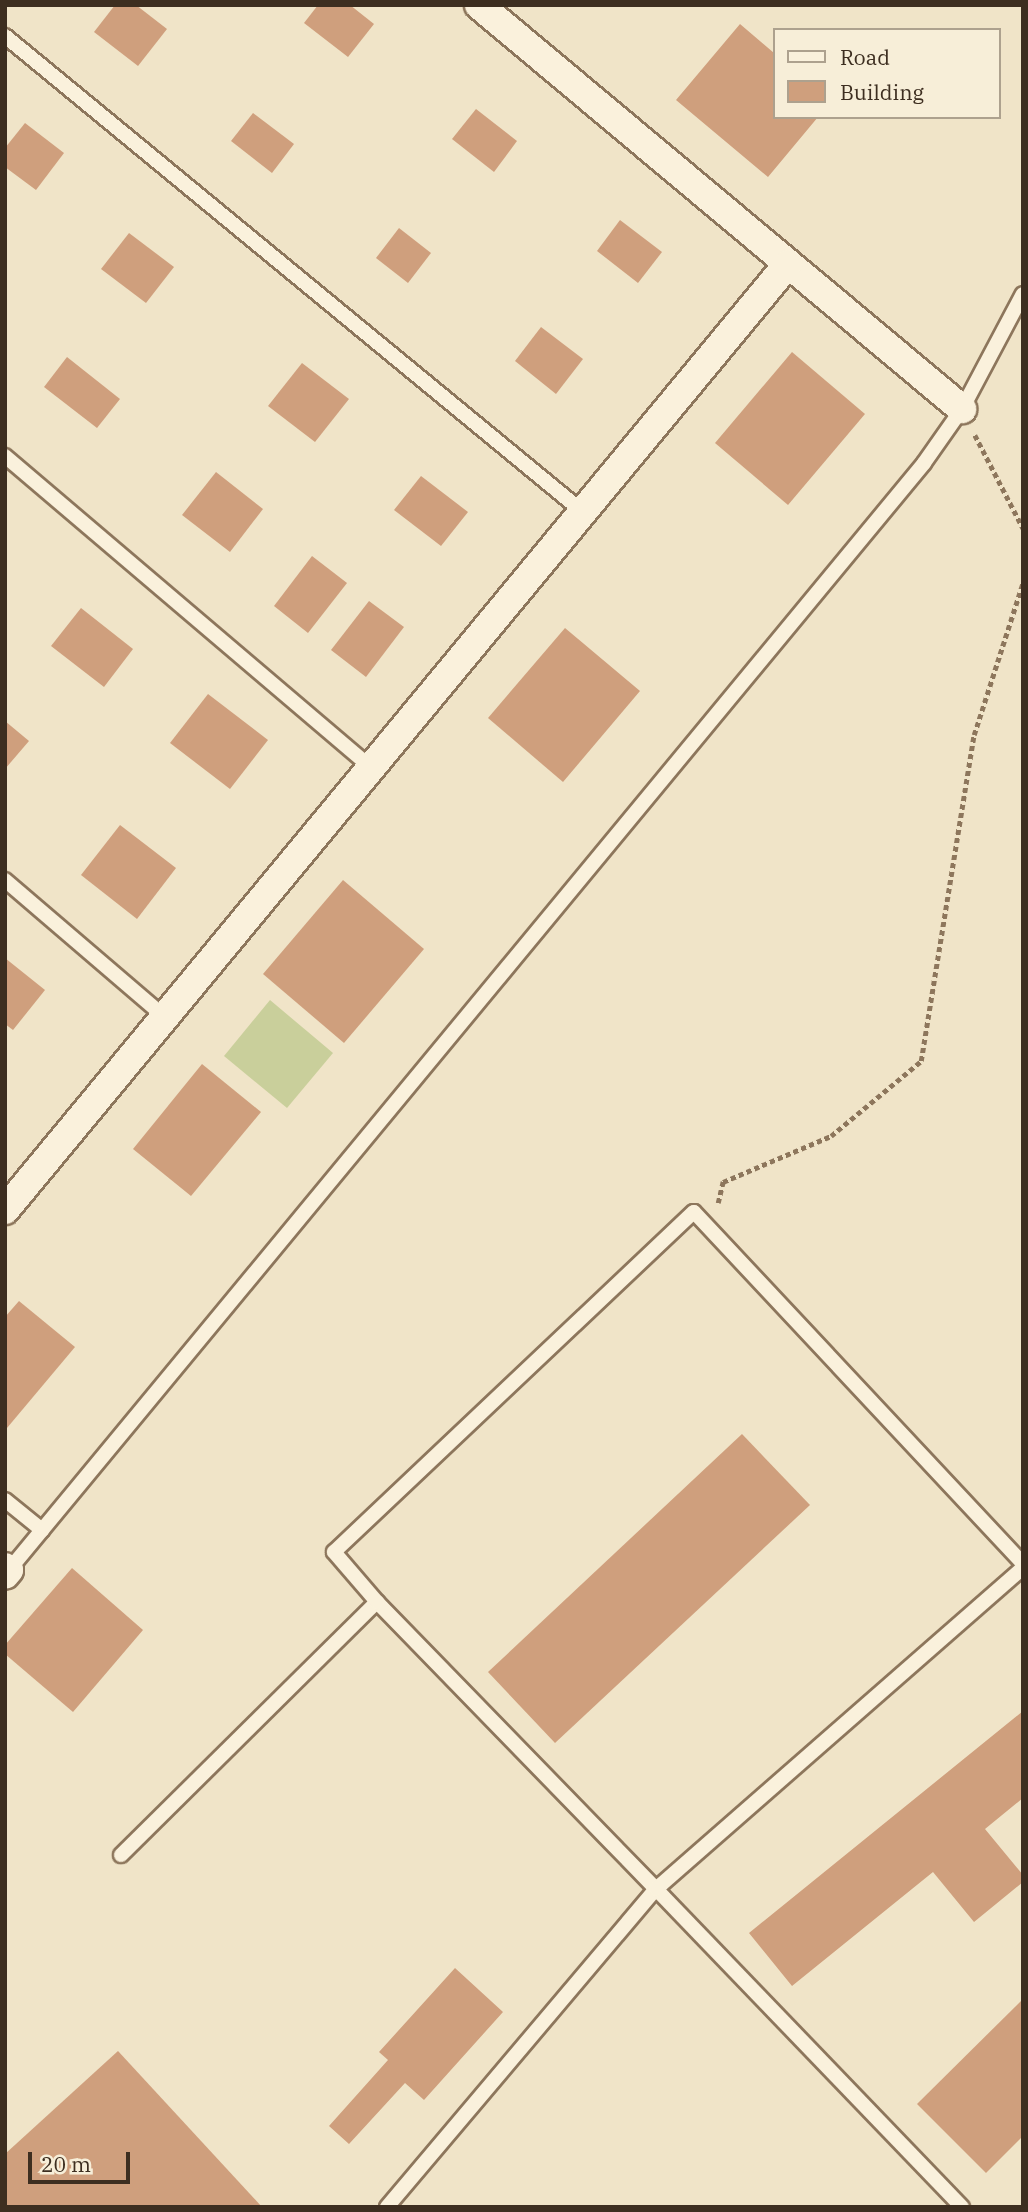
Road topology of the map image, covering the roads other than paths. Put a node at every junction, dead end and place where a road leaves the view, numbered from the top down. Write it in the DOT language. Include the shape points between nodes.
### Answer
graph roads {
  1 [pos="479,5"];
  2 [pos="5,36"];
  3 [pos="788,264"];
  4 [pos="1023,294"];
  5 [pos="962,410"];
  6 [pos="5,456"];
  7 [pos="583,512"];
  8 [pos="371,768"];
  9 [pos="5,880"];
  10 [pos="164,1017"];
  11 [pos="5,1210"];
  12 [pos="5,1500"];
  13 [pos="42,1530"];
  14 [pos="1023,1565"];
  15 [pos="7,1571"];
  16 [pos="377,1602"];
  17 [pos="121,1856"];
  18 [pos="656,1889"];
  19 [pos="387,2207"];
  20 [pos="962,2207"];
  1 -- 3 [label="street"];
  2 -- 7 [label="lane"];
  3 -- 5 [label="street"];
  3 -- 7 [label="street"];
  4 -- 5 [label="lane"];
  5 -- 13 [label="lane" via="924,463"];
  6 -- 8 [label="lane"];
  7 -- 8 [label="street"];
  8 -- 10 [label="street"];
  9 -- 10 [label="lane"];
  10 -- 11 [label="street"];
  12 -- 13 [label="lane"];
  13 -- 15 [label="lane"];
  14 -- 16 [label="lane" via="694,1212 334,1552"];
  14 -- 18 [label="lane"];
  16 -- 17 [label="lane"];
  16 -- 18 [label="lane"];
  18 -- 19 [label="lane"];
  18 -- 20 [label="lane"];
}
